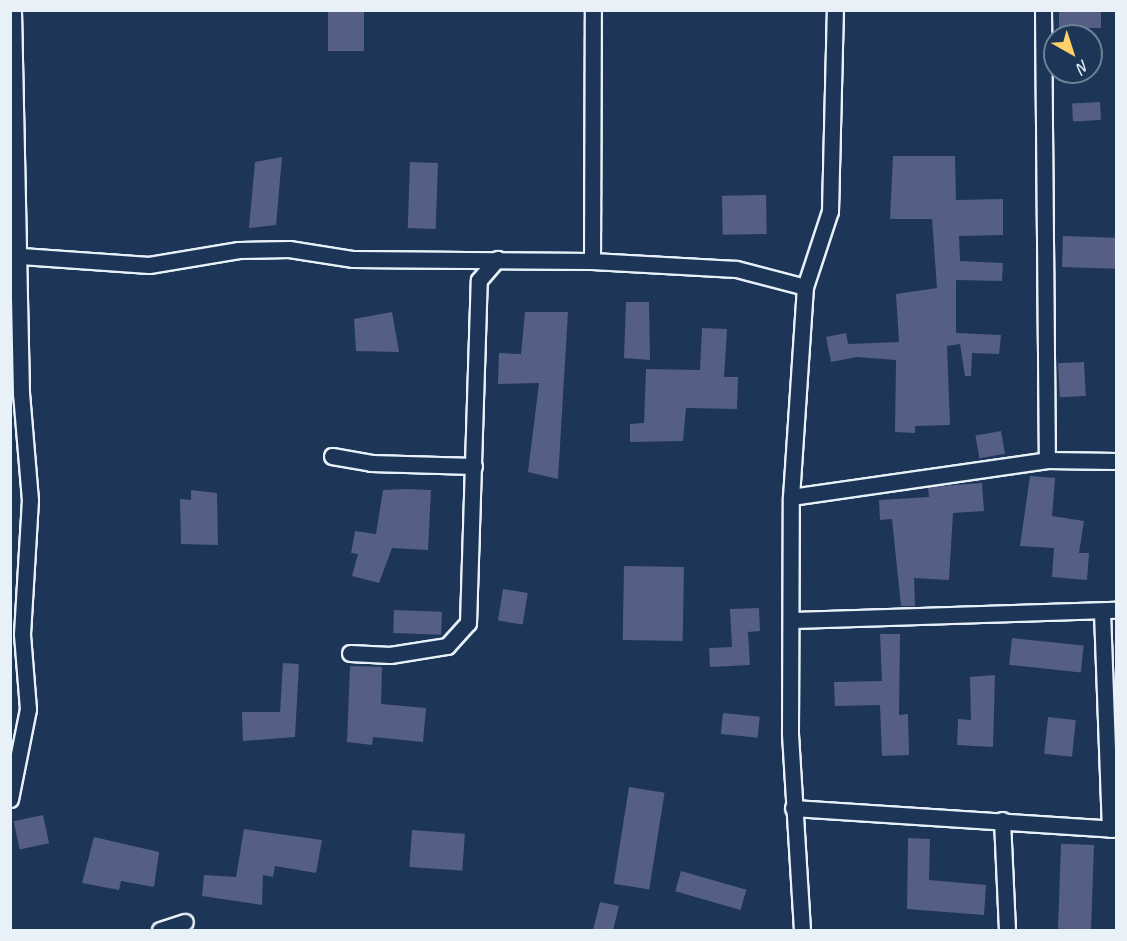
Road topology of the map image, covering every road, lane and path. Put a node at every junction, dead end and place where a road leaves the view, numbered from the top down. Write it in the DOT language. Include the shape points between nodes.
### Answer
graph roads {
  1 [pos="13,10"];
  2 [pos="593,10"];
  3 [pos="835,10"];
  4 [pos="1043,10"];
  5 [pos="21,256"];
  6 [pos="497,259"];
  7 [pos="592,261"];
  8 [pos="805,287"];
  9 [pos="16,394"];
  10 [pos="332,456"];
  11 [pos="1047,460"];
  12 [pos="1116,461"];
  13 [pos="474,466"];
  14 [pos="791,496"];
  15 [pos="17,589"];
  16 [pos="1109,611"];
  17 [pos="793,620"];
  18 [pos="350,653"];
  19 [pos="10,799"];
  20 [pos="793,808"];
  21 [pos="1002,820"];
  22 [pos="1113,829"];
  23 [pos="186,922"];
  24 [pos="160,930"];
  25 [pos="802,930"];
  26 [pos="1007,930"];
  1 -- 5 [label="street"];
  2 -- 7 [label="street"];
  3 -- 8 [label="street" via="830,210"];
  4 -- 11 [label="street"];
  5 -- 6 [label="street" via="148,265 239,250 290,249 353,259"];
  5 -- 9 [label="street"];
  6 -- 7 [label="street"];
  6 -- 13 [label="street" via="479,280"];
  7 -- 8 [label="street" via="736,269"];
  8 -- 14 [label="street"];
  9 -- 15 [label="street" via="30,500"];
  10 -- 13 [label="street" via="371,463"];
  11 -- 12 [label="street"];
  11 -- 14 [label="street"];
  13 -- 18 [label="street" via="471,610 464,633 447,646 430,650"];
  14 -- 17 [label="street"];
  15 -- 19 [label="street" via="28,709"];
  16 -- 17 [label="street"];
  16 -- 22 [label="street"];
  17 -- 20 [label="street"];
  20 -- 21 [label="street"];
  20 -- 25 [label="street"];
  21 -- 22 [label="street"];
  21 -- 26 [label="street"];
  23 -- 24 [label="street"];
}
